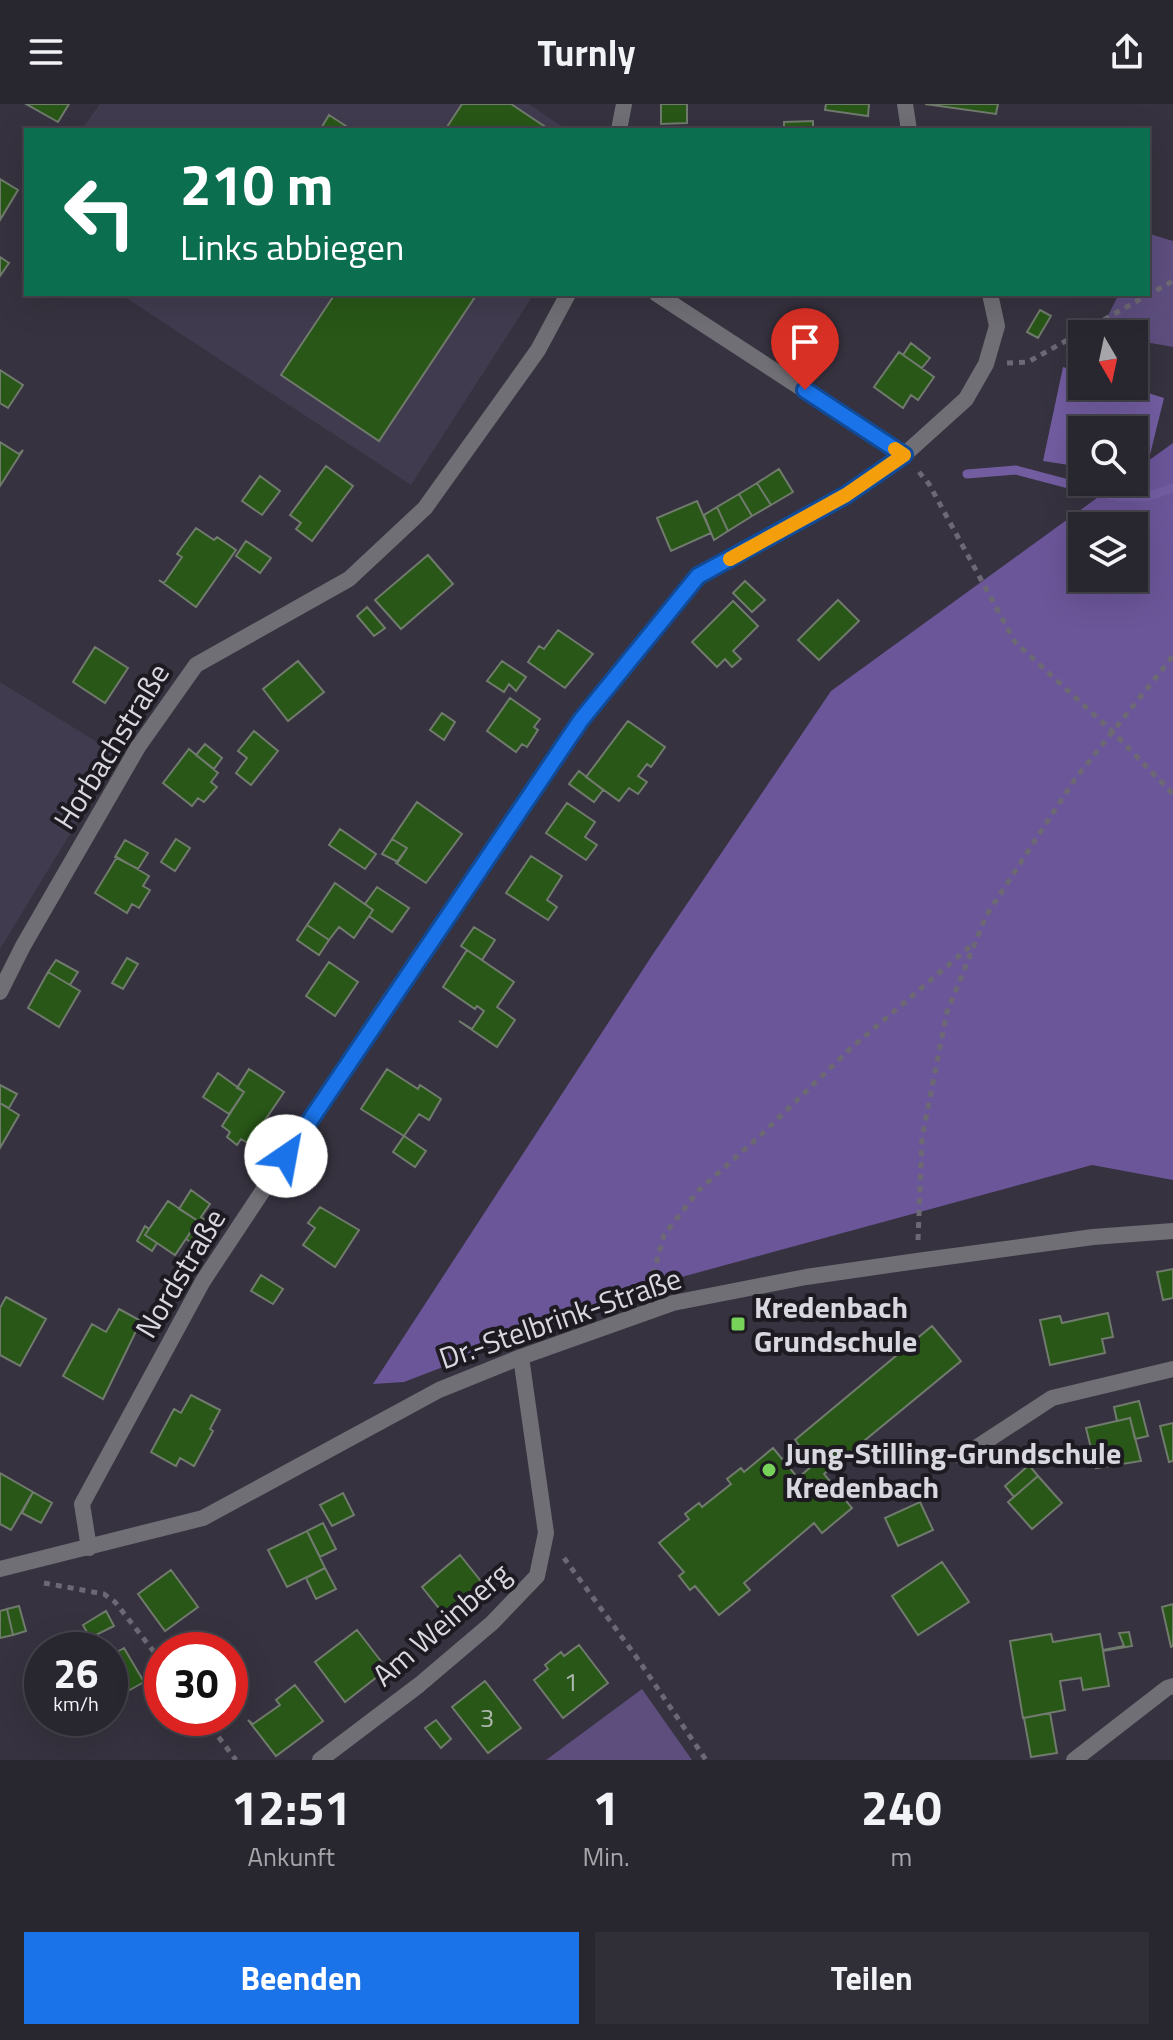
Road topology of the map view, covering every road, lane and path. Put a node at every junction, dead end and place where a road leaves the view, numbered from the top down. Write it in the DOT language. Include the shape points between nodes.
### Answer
graph roads {
  1 [pos="624,104"];
  2 [pos="905,104"];
  3 [pos="619,128"];
  4 [pos="909,128"];
  5 [pos="1173,281"];
  6 [pos="1150,294"];
  7 [pos="567,296"];
  8 [pos="660,296"];
  9 [pos="990,296"];
  10 [pos="1146,296"];
  11 [pos="986,364"];
  12 [pos="904,455"];
  13 [pos="1173,656"];
  14 [pos="1113,732"];
  15 [pos="1173,794"];
  16 [pos="975,942"];
  17 [pos="0,992"];
  18 [pos="1173,1231"];
  19 [pos="917,1261"];
  20 [pos="642,1314"];
  21 [pos="521,1357"];
  22 [pos="1173,1369"];
  23 [pos="962,1457"];
  24 [pos="546,1533"];
  25 [pos="89,1548"];
  26 [pos="22,1564"];
  27 [pos="0,1569"];
  28 [pos="144,1639"];
  29 [pos="1173,1686"];
  30 [pos="218,1736"];
  31 [pos="236,1760"];
  32 [pos="320,1760"];
  33 [pos="706,1760"];
  34 [pos="1074,1760"];
  1 -- 3 [label="street"];
  2 -- 4 [label="street"];
  5 -- 6 [label="path"];
  7 -- 17 [label="street, Horbachstraße" via="538,350 425,508 349,579 196,665 138,747"];
  8 -- 12 [label="street"];
  9 -- 11 [label="street, Nordstraße" via="997,326"];
  10 -- 11 [label="path" via="1028,362"];
  11 -- 12 [label="street, Nordstraße" via="966,399"];
  12 -- 14 [label="path" via="929,484 1015,642"];
  12 -- 25 [label="street, Nordstraße" via="846,495 698,576 581,720 203,1281 82,1504"];
  13 -- 14 [label="path"];
  14 -- 15 [label="path"];
  14 -- 16 [label="path" via="1075,779 986,916"];
  16 -- 19 [label="path" via="947,1012 922,1138"];
  16 -- 20 [label="path" via="851,1048 698,1191 664,1235"];
  18 -- 19 [label="street, Dr.-Stelbrink-Straße"];
  19 -- 20 [label="street, Dr.-Stelbrink-Straße" via="792,1280"];
  20 -- 21 [label="street, Dr.-Stelbrink-Straße"];
  21 -- 24 [label="street, Am Weinberg"];
  21 -- 25 [label="street, Dr.-Stelbrink-Straße" via="439,1390 203,1518"];
  22 -- 23 [label="street" via="1052,1398"];
  24 -- 32 [label="street, Am Weinberg" via="537,1576 492,1623"];
  24 -- 33 [label="path"];
  25 -- 26 [label="street, Dr.-Stelbrink-Straße"];
  26 -- 27 [label="street, Dr.-Stelbrink-Straße"];
  26 -- 28 [label="path" via="36,1581 104,1594"];
  29 -- 34 [label="street"];
  30 -- 31 [label="path"];
}
